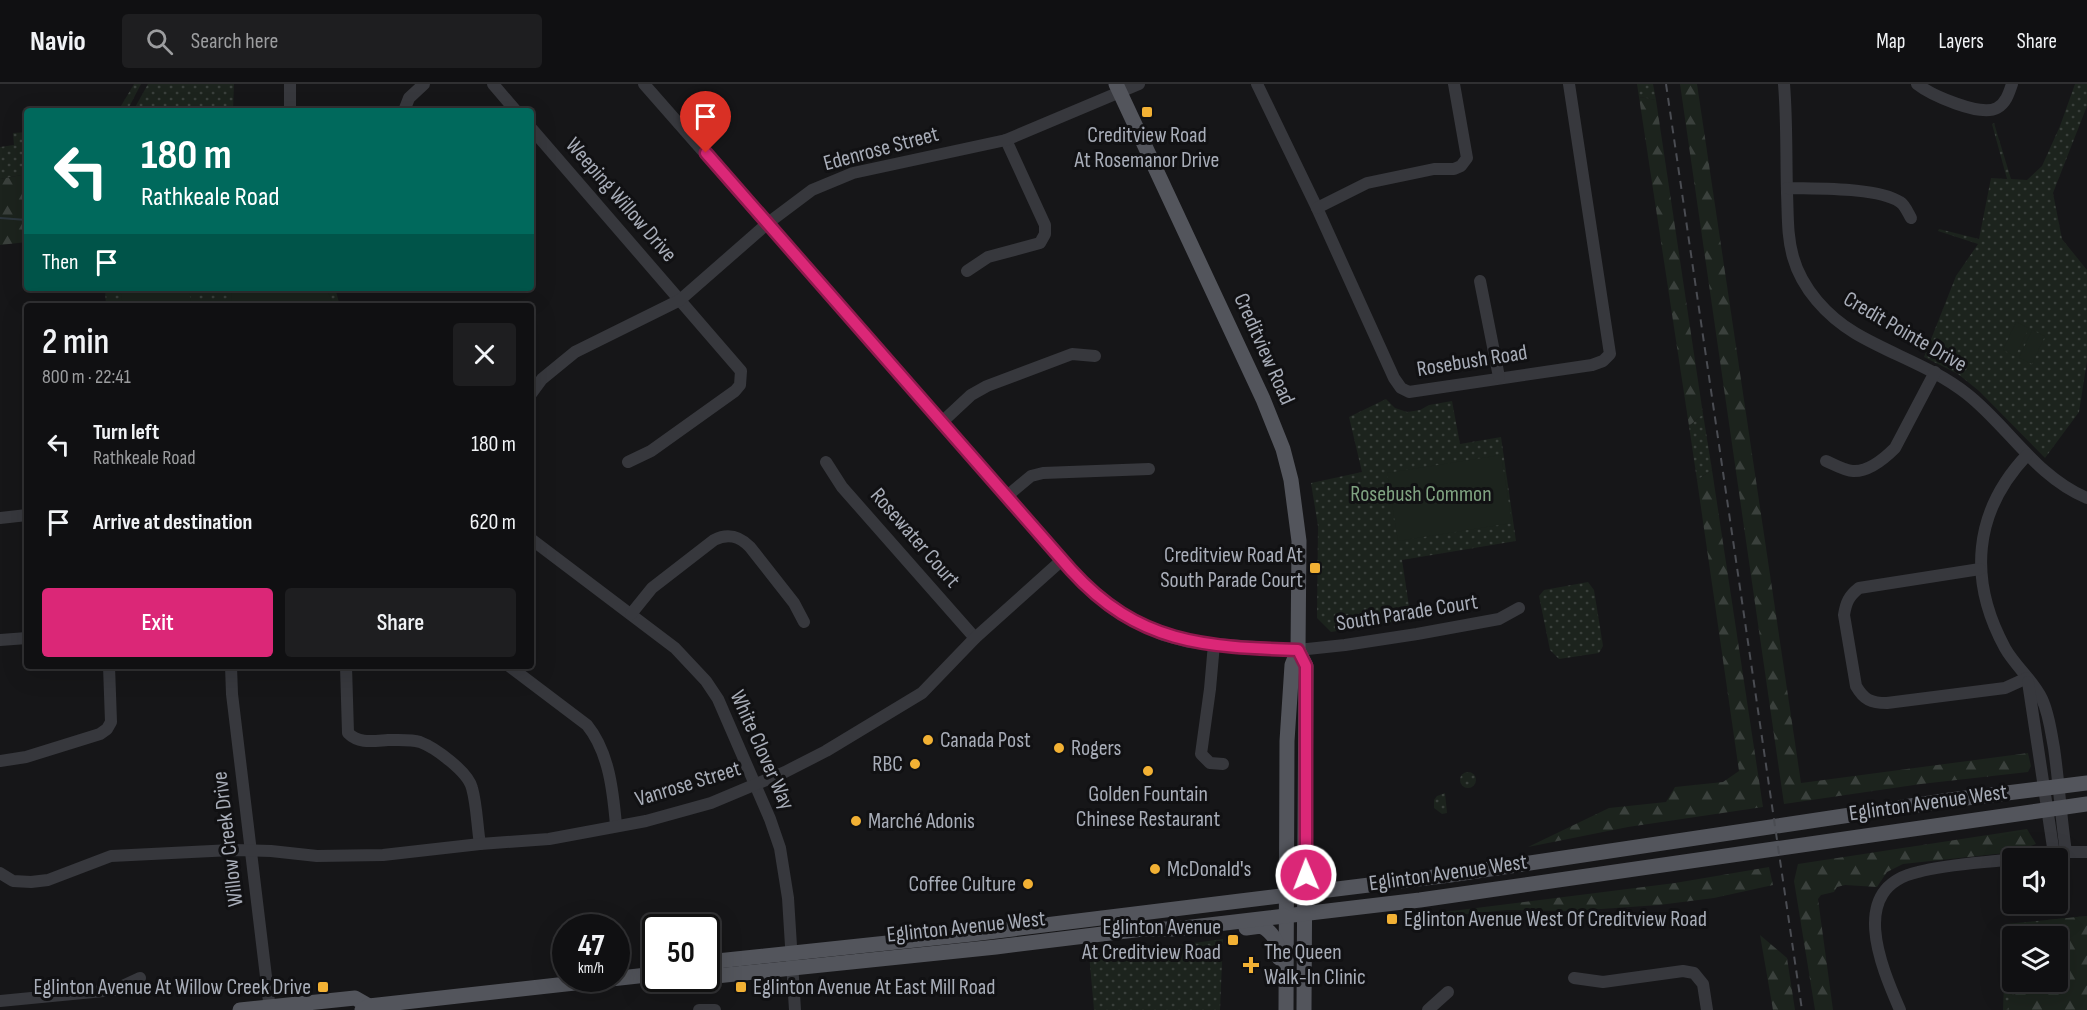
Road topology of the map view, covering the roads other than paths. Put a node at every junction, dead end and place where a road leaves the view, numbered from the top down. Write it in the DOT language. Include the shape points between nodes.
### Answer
graph roads {
  1 [pos="290,84"];
  2 [pos="424,84"];
  3 [pos="493,84"];
  4 [pos="644,84"];
  5 [pos="1138,84"];
  6 [pos="1257,84"];
  7 [pos="1454,84"];
  8 [pos="1569,84"];
  9 [pos="1784,84"];
  10 [pos="1917,84"];
  11 [pos="2012,84"];
  12 [pos="1118,88"];
  13 [pos="290,108"];
  14 [pos="405,108"];
  15 [pos="513,108"];
  16 [pos="534,131"];
  17 [pos="1006,140"];
  18 [pos="1787,188"];
  19 [pos="1317,208"];
  20 [pos="1911,218"];
  21 [pos="768,223"];
  22 [pos="967,271"];
  23 [pos="1479,281"];
  24 [pos="680,300"];
  25 [pos="1095,356"];
  26 [pos="1935,372"];
  27 [pos="1499,377"];
  28 [pos="534,390"];
  29 [pos="942,422"];
  30 [pos="2027,455"];
  31 [pos="1826,461"];
  32 [pos="628,462"];
  33 [pos="826,462"];
  34 [pos="1149,470"];
  35 [pos="1007,496"];
  36 [pos="2087,498"];
  37 [pos="24,515"];
  38 [pos="0,518"];
  39 [pos="534,541"];
  40 [pos="1062,560"];
  41 [pos="1980,569"];
  42 [pos="1519,608"];
  43 [pos="631,614"];
  44 [pos="804,622"];
  45 [pos="24,638"];
  46 [pos="975,638"];
  47 [pos="0,640"];
  48 [pos="1214,644"];
  49 [pos="1298,650"];
  50 [pos="109,669"];
  51 [pos="231,669"];
  52 [pos="346,669"];
  53 [pos="513,669"];
  54 [pos="2027,678"];
  55 [pos="0,761"];
  56 [pos="1222,764"];
  57 [pos="2087,783"];
  58 [pos="756,785"];
  59 [pos="2051,787"];
  60 [pos="2087,804"];
  61 [pos="2054,808"];
  62 [pos="616,825"];
  63 [pos="480,844"];
  64 [pos="2059,848"];
  65 [pos="251,851"];
  66 [pos="2087,852"];
  67 [pos="2068,853"];
  68 [pos="2002,860"];
  69 [pos="0,873"];
  70 [pos="1305,893"];
  71 [pos="1287,896"];
  72 [pos="1305,914"];
  73 [pos="1286,916"];
  74 [pos="1215,924"];
  75 [pos="720,961"];
  76 [pos="792,961"];
  77 [pos="642,976"];
  78 [pos="140,978"];
  79 [pos="1574,978"];
  80 [pos="1448,992"];
  81 [pos="0,1001"];
  82 [pos="1286,1007"];
  83 [pos="269,1008"];
  84 [pos="365,1008"];
  85 [pos="240,1010"];
  86 [pos="699,1010"];
  87 [pos="715,1010"];
  88 [pos="795,1010"];
  89 [pos="1304,1010"];
  90 [pos="1428,1010"];
  91 [pos="1707,1010"];
  92 [pos="1900,1010"];
  1 -- 13 [label="street"];
  2 -- 14 [label="street"];
  3 -- 15 [label="street"];
  4 -- 21 [label="street, South Parade Court"];
  5 -- 12 [label="street, Edenrose Street"];
  6 -- 19 [label="street, Rosebush Road"];
  7 -- 19 [label="street" via="1467,158 1461,166 1378,180"];
  8 -- 27 [label="street, Rosebush Road" via="1610,354 1592,365"];
  9 -- 18 [label="street, Credit Pointe Drive"];
  10 -- 11 [label="street" via="1928,92 1989,111 2006,100"];
  12 -- 17 [label="street, Edenrose Street"];
  12 -- 49 [label="main road, Creditview Road" via="1283,449 1299,541"];
  16 -- 24 [label="street, Weeping Willow Drive"];
  17 -- 21 [label="street, Edenrose Street" via="853,173 812,190"];
  17 -- 22 [label="street" via="1045,225 1045,234 1040,243 988,257"];
  18 -- 20 [label="street" via="1882,195 1902,203"];
  18 -- 26 [label="street, Credit Pointe Drive" via="1793,258 1819,303 1837,321 1861,336"];
  19 -- 27 [label="street, Rosebush Road" via="1401,388 1421,392"];
  21 -- 24 [label="street, Edenrose Street"];
  21 -- 29 [label="street, South Parade Court"];
  23 -- 27 [label="street"];
  24 -- 28 [label="street, Edenrose Street" via="575,352"];
  24 -- 32 [label="street, Weeping Willow Drive" via="741,371 740,385 651,451"];
  25 -- 29 [label="street" via="1072,354 987,386"];
  26 -- 30 [label="street, Credit Pointe Drive" via="1980,404"];
  26 -- 31 [label="street" via="1895,448 1885,458 1853,471"];
  29 -- 35 [label="street, South Parade Court"];
  30 -- 36 [label="street, Credit Pointe Drive" via="2058,481"];
  30 -- 41 [label="street" via="1994,502 1981,546"];
  33 -- 46 [label="street, Rosewater Court" via="842,487"];
  34 -- 35 [label="street" via="1043,473 1031,476"];
  35 -- 40 [label="street, South Parade Court"];
  37 -- 38 [label="street"];
  39 -- 43 [label="street, White Clover Way"];
  40 -- 46 [label="street, Vanrose Street"];
  40 -- 48 [label="street, South Parade Court" via="1114,610 1132,621 1163,635"];
  41 -- 54 [label="street" via="1996,628"];
  41 -- 54 [label="street" via="1859,588 1850,595 1844,615 1856,686 1861,696 1872,703 1887,703 2005,688"];
  42 -- 49 [label="street, South Parade Court" via="1499,619"];
  43 -- 44 [label="street" via="652,588 714,540 731,536 750,547"];
  43 -- 58 [label="street, White Clover Way" via="683,656 706,681 724,709"];
  45 -- 47 [label="street"];
  46 -- 58 [label="street, Vanrose Street" via="922,693 826,751"];
  48 -- 49 [label="street, South Parade Court"];
  48 -- 56 [label="street" via="1201,754 1210,763"];
  49 -- 70 [label="main road, Creditview Road" via="1306,666"];
  49 -- 71 [label="main road, Creditview Road" via="1292,665 1287,741"];
  50 -- 55 [label="street" via="111,722 107,729 26,757"];
  51 -- 65 [label="street, Willow Creek Drive"];
  52 -- 63 [label="street" via="348,733 364,741 420,742 449,761 472,786"];
  53 -- 62 [label="street" via="596,736 603,751"];
  54 -- 59 [label="street"];
  57 -- 59 [label="main road, Eglinton Avenue West"];
  58 -- 62 [label="street, Vanrose Street" via="646,821"];
  58 -- 76 [label="street, White Clover Way" via="782,858"];
  59 -- 61 [label="street"];
  59 -- 70 [label="main road, Eglinton Avenue West" via="1483,871"];
  60 -- 61 [label="main road, Eglinton Avenue West"];
  61 -- 64 [label="street"];
  61 -- 72 [label="main road, Eglinton Avenue West" via="1475,893"];
  62 -- 63 [label="street, Vanrose Street" via="549,839"];
  63 -- 65 [label="street, Vanrose Street" via="383,855"];
  65 -- 69 [label="street, Vanrose Street" via="111,856 48,880 31,882 13,881"];
  65 -- 83 [label="street, Willow Creek Drive"];
  66 -- 67 [label="street"];
  68 -- 92 [label="street" via="1916,872 1895,881 1878,900 1875,932 1879,956"];
  70 -- 71 [label="main road, Eglinton Avenue West"];
  70 -- 72 [label="main road, Creditview Road"];
  71 -- 73 [label="main road, Creditview Road"];
  71 -- 76 [label="main road, Eglinton Avenue West" via="972,934"];
  72 -- 73 [label="main road, Eglinton Avenue West"];
  72 -- 89 [label="main road, Creditview Road"];
  73 -- 74 [label="main road, Eglinton Avenue West"];
  73 -- 82 [label="main road, Creditview Road"];
  74 -- 76 [label="main road, Eglinton Avenue West"];
  74 -- 82 [label="main road" via="1221,931 1261,926 1274,937 1279,950 1279,990"];
  75 -- 76 [label="main road, Eglinton Avenue West"];
  76 -- 88 [label="street, White Clover Way"];
  77 -- 84 [label="main road"];
  78 -- 81 [label="street" via="114,990"];
  79 -- 91 [label="street" via="1603,982 1683,970 1694,973 1703,984"];
  80 -- 90 [label="street"];
  83 -- 84 [label="main road" via="355,998"];
  83 -- 85 [label="main road"];
  86 -- 87 [label="street"];
}
